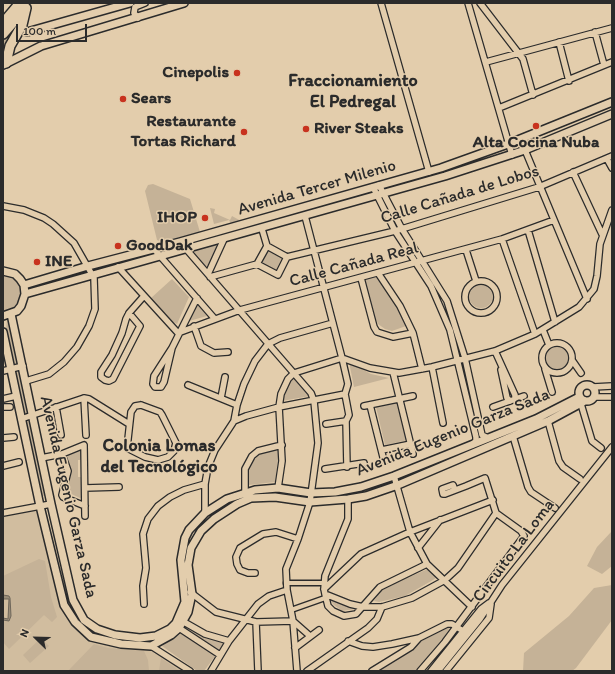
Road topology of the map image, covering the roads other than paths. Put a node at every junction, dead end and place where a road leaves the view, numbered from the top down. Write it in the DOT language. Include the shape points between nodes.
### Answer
graph roads {
  1 [pos="130,3"];
  2 [pos="145,3"];
  3 [pos="184,3"];
  4 [pos="381,3"];
  5 [pos="468,3"];
  6 [pos="480,3"];
  7 [pos="25,5"];
  8 [pos="138,18"];
  9 [pos="3,23"];
  10 [pos="612,28"];
  11 [pos="27,32"];
  12 [pos="595,32"];
  13 [pos="3,34"];
  14 [pos="559,42"];
  15 [pos="518,53"];
  16 [pos="486,62"];
  17 [pos="612,62"];
  18 [pos="4,64"];
  19 [pos="604,65"];
  20 [pos="569,81"];
  21 [pos="533,95"];
  22 [pos="612,102"];
  23 [pos="499,108"];
  24 [pos="584,113"];
  25 [pos="612,114"];
  26 [pos="588,124"];
  27 [pos="508,144"];
  28 [pos="525,150"];
  29 [pos="512,155"];
  30 [pos="609,157"];
  31 [pos="441,168"];
  32 [pos="612,168"];
  33 [pos="429,172"];
  34 [pos="573,172"];
  35 [pos="444,176"];
  36 [pos="376,186"];
  37 [pos="539,187"];
  38 [pos="381,195"];
  39 [pos="3,206"];
  40 [pos="612,210"];
  41 [pos="305,216"];
  42 [pos="554,220"];
  43 [pos="262,229"];
  44 [pos="402,229"];
  45 [pos="528,230"];
  46 [pos="395,231"];
  47 [pos="602,234"];
  48 [pos="224,239"];
  49 [pos="502,239"];
  50 [pos="180,242"];
  51 [pos="267,246"];
  52 [pos="186,248"];
  53 [pos="154,249"];
  54 [pos="466,250"];
  55 [pos="314,252"];
  56 [pos="158,256"];
  57 [pos="287,257"];
  58 [pos="423,261"];
  59 [pos="415,263"];
  60 [pos="257,264"];
  61 [pos="88,266"];
  62 [pos="118,267"];
  63 [pos="3,271"];
  64 [pos="378,273"];
  65 [pos="92,274"];
  66 [pos="209,275"];
  67 [pos="361,278"];
  68 [pos="476,281"];
  69 [pos="24,285"];
  70 [pos="325,288"];
  71 [pos="25,294"];
  72 [pos="144,296"];
  73 [pos="197,298"];
  74 [pos="586,299"];
  75 [pos="240,310"];
  76 [pos="129,313"];
  77 [pos="11,314"];
  78 [pos="3,316"];
  79 [pos="214,318"];
  80 [pos="555,322"];
  81 [pos="333,323"];
  82 [pos="194,326"];
  83 [pos="543,330"];
  84 [pos="3,332"];
  85 [pos="178,333"];
  86 [pos="413,333"];
  87 [pos="535,334"];
  88 [pos="268,344"];
  89 [pos="549,345"];
  90 [pos="172,348"];
  91 [pos="495,351"];
  92 [pos="228,352"];
  93 [pos="342,358"];
  94 [pos="466,358"];
  95 [pos="458,360"];
  96 [pos="572,360"];
  97 [pos="22,366"];
  98 [pos="432,367"];
  99 [pos="422,368"];
  100 [pos="545,368"];
  101 [pos="11,369"];
  102 [pos="3,371"];
  103 [pos="393,372"];
  104 [pos="294,373"];
  105 [pos="581,373"];
  106 [pos="225,377"];
  107 [pos="26,381"];
  108 [pos="188,385"];
  109 [pos="612,386"];
  110 [pos="593,387"];
  111 [pos="552,392"];
  112 [pos="345,394"];
  113 [pos="16,396"];
  114 [pos="413,396"];
  115 [pos="524,396"];
  116 [pos="595,397"];
  117 [pos="612,397"];
  118 [pos="84,398"];
  119 [pos="221,398"];
  120 [pos="3,399"];
  121 [pos="399,399"];
  122 [pos="512,400"];
  123 [pos="314,401"];
  124 [pos="582,401"];
  125 [pos="236,405"];
  126 [pos="3,407"];
  127 [pos="10,407"];
  128 [pos="56,407"];
  129 [pos="279,407"];
  130 [pos="494,407"];
  131 [pos="33,415"];
  132 [pos="21,419"];
  133 [pos="346,421"];
  134 [pos="548,421"];
  135 [pos="234,422"];
  136 [pos="537,422"];
  137 [pos="443,423"];
  138 [pos="129,424"];
  139 [pos="326,424"];
  140 [pos="61,435"];
  141 [pos="86,435"];
  142 [pos="513,436"];
  143 [pos="14,437"];
  144 [pos="3,438"];
  145 [pos="488,438"];
  146 [pos="411,444"];
  147 [pos="282,445"];
  148 [pos="471,445"];
  149 [pos="612,447"];
  150 [pos="601,448"];
  151 [pos="382,450"];
  152 [pos="62,454"];
  153 [pos="413,454"];
  154 [pos="41,458"];
  155 [pos="384,461"];
  156 [pos="19,462"];
  157 [pos="364,463"];
  158 [pos="3,466"];
  159 [pos="347,467"];
  160 [pos="325,469"];
  161 [pos="394,476"];
  162 [pos="580,479"];
  163 [pos="205,484"];
  164 [pos="398,485"];
  165 [pos="119,487"];
  166 [pos="85,488"];
  167 [pos="278,488"];
  168 [pos="455,490"];
  169 [pos="245,492"];
  170 [pos="311,493"];
  171 [pos="348,499"];
  172 [pos="493,500"];
  173 [pos="310,502"];
  174 [pos="51,504"];
  175 [pos="40,506"];
  176 [pos="85,506"];
  177 [pos="555,508"];
  178 [pos="205,512"];
  179 [pos="496,512"];
  180 [pos="3,513"];
  181 [pos="85,516"];
  182 [pos="440,520"];
  183 [pos="410,532"];
  184 [pos="298,539"];
  185 [pos="418,548"];
  186 [pos="427,564"];
  187 [pos="66,573"];
  188 [pos="255,573"];
  189 [pos="58,575"];
  190 [pos="445,580"];
  191 [pos="286,583"];
  192 [pos="185,589"];
  193 [pos="286,590"];
  194 [pos="324,591"];
  195 [pos="192,594"];
  196 [pos="491,602"];
  197 [pos="144,604"];
  198 [pos="363,607"];
  199 [pos="382,607"];
  200 [pos="472,607"];
  201 [pos="291,610"];
  202 [pos="244,620"];
  203 [pos="293,621"];
  204 [pos="256,622"];
  205 [pos="182,625"];
  206 [pos="457,626"];
  207 [pos="319,630"];
  208 [pos="463,631"];
  209 [pos="310,636"];
  210 [pos="419,638"];
  211 [pos="229,641"];
  212 [pos="348,641"];
  213 [pos="392,644"];
  214 [pos="151,646"];
  215 [pos="295,648"];
  216 [pos="398,654"];
  217 [pos="220,655"];
  218 [pos="217,663"];
  219 [pos="190,671"];
  220 [pos="211,671"];
  221 [pos="219,671"];
  222 [pos="258,671"];
  223 [pos="297,671"];
  224 [pos="307,671"];
  225 [pos="372,671"];
  226 [pos="420,671"];
  227 [pos="431,671"];
  228 [pos="438,671"];
  229 [pos="446,671"];
  1 -- 11 [label="street"];
  2 -- 8 [label="street" via="135,7 134,13"];
  3 -- 8 [label="street"];
  4 -- 33 [label="street"];
  5 -- 16 [label="street"];
  6 -- 15 [label="street"];
  7 -- 9 [label="highway"];
  7 -- 13 [label="highway"];
  7 -- 18 [label="highway" via="22,25 10,46"];
  8 -- 18 [label="street" via="41,46"];
  10 -- 12 [label="street"];
  12 -- 14 [label="street"];
  12 -- 19 [label="street"];
  14 -- 15 [label="street"];
  14 -- 20 [label="street"];
  15 -- 16 [label="street"];
  15 -- 21 [label="street" via="523,59"];
  16 -- 23 [label="street"];
  17 -- 19 [label="street"];
  19 -- 20 [label="street"];
  20 -- 21 [label="street"];
  21 -- 23 [label="street"];
  22 -- 24 [label="street, Avenida Tercer Milenio"];
  23 -- 27 [label="street"];
  24 -- 26 [label="street"];
  24 -- 27 [label="street, Avenida Tercer Milenio"];
  25 -- 26 [label="street, Avenida Tercer Milenio"];
  26 -- 28 [label="street, Avenida Tercer Milenio"];
  27 -- 29 [label="street"];
  27 -- 31 [label="street, Avenida Tercer Milenio"];
  28 -- 29 [label="street, Avenida Tercer Milenio"];
  28 -- 37 [label="street"];
  29 -- 35 [label="street, Avenida Tercer Milenio"];
  30 -- 32 [label="street"];
  30 -- 34 [label="street, Calle Cañada de Lobos"];
  31 -- 33 [label="street, Avenida Tercer Milenio"];
  31 -- 35 [label="street"];
  33 -- 36 [label="street, Avenida Tercer Milenio"];
  34 -- 37 [label="street, Calle Cañada de Lobos"];
  34 -- 47 [label="street"];
  35 -- 38 [label="street, Avenida Tercer Milenio"];
  36 -- 38 [label="street"];
  36 -- 50 [label="street, Avenida Tercer Milenio"];
  37 -- 42 [label="street"];
  37 -- 44 [label="street, Calle Cañada de Lobos"];
  38 -- 41 [label="street, Avenida Tercer Milenio"];
  38 -- 44 [label="street"];
  38 -- 46 [label="street"];
  39 -- 61 [label="street" via="24,210 53,224 74,243"];
  40 -- 47 [label="street"];
  41 -- 43 [label="street, Avenida Tercer Milenio"];
  41 -- 55 [label="street"];
  42 -- 45 [label="street, Calle Cañada Real"];
  42 -- 74 [label="street"];
  43 -- 48 [label="street, Avenida Tercer Milenio"];
  43 -- 51 [label="street, Avenida Tercer Milenio"];
  44 -- 46 [label="street, Calle Cañada de Lobos"];
  44 -- 58 [label="street"];
  45 -- 49 [label="street, Calle Cañada Real"];
  45 -- 80 [label="street"];
  46 -- 55 [label="street, Calle Cañada de Lobos"];
  46 -- 59 [label="street"];
  47 -- 74 [label="street" via="594,289"];
  48 -- 52 [label="street, Avenida Tercer Milenio"];
  48 -- 66 [label="street"];
  49 -- 54 [label="street, Calle Cañada Real"];
  49 -- 87 [label="street"];
  50 -- 52 [label="street"];
  50 -- 53 [label="street, Avenida Tercer Milenio"];
  51 -- 57 [label="street"];
  51 -- 60 [label="street"];
  52 -- 56 [label="street, Avenida Tercer Milenio"];
  52 -- 66 [label="street"];
  53 -- 56 [label="street"];
  53 -- 61 [label="street, Avenida Tercer Milenio"];
  54 -- 58 [label="street, Calle Cañada Real"];
  54 -- 68 [label="street"];
  55 -- 57 [label="street, Calle Cañada de Lobos"];
  55 -- 70 [label="street"];
  56 -- 62 [label="street, Avenida Tercer Milenio"];
  56 -- 73 [label="street"];
  57 -- 60 [label="street" via="278,275"];
  58 -- 59 [label="street, Calle Cañada Real"];
  58 -- 94 [label="street" via="447,301"];
  59 -- 64 [label="street, Calle Cañada Real"];
  59 -- 95 [label="street" via="431,286 450,330"];
  60 -- 66 [label="street"];
  61 -- 65 [label="street"];
  61 -- 69 [label="street, Avenida Tercer Milenio"];
  62 -- 65 [label="street, Avenida Tercer Milenio"];
  62 -- 72 [label="street"];
  63 -- 69 [label="street" via="15,274"];
  64 -- 67 [label="street, Calle Cañada Real"];
  64 -- 86 [label="street" via="400,306"];
  65 -- 71 [label="street, Avenida Tercer Milenio"];
  65 -- 107 [label="street" via="95,309 77,347 49,374"];
  66 -- 75 [label="street"];
  67 -- 70 [label="street, Calle Cañada Real"];
  67 -- 86 [label="street" via="374,327 378,332 393,337"];
  68 -- 68 [label="street" via="466,290 465,302 472,310 485,312 495,304 497,294 490,283"];
  69 -- 71 [label="street"];
  70 -- 75 [label="street, Calle Cañada Real"];
  70 -- 81 [label="street"];
  71 -- 77 [label="street" via="21,306"];
  72 -- 76 [label="street"];
  72 -- 85 [label="street"];
  73 -- 79 [label="street"];
  73 -- 85 [label="street"];
  74 -- 80 [label="street" via="579,307"];
  75 -- 79 [label="street, Calle Cañada Real"];
  75 -- 88 [label="street"];
  76 -- 76 [label="street" via="112,355 101,372 101,377 105,380 112,380 140,326"];
  77 -- 78 [label="street"];
  77 -- 97 [label="street, Avenida Eugenio Garza Sada"];
  79 -- 82 [label="street, Calle Cañada Real"];
  80 -- 83 [label="street"];
  81 -- 88 [label="street" via="280,338"];
  81 -- 93 [label="street"];
  82 -- 85 [label="street, Calle Cañada Real"];
  82 -- 92 [label="street" via="202,346 214,353"];
  83 -- 87 [label="street"];
  83 -- 89 [label="street"];
  84 -- 101 [label="street, Avenida Eugenio Garza Sada"];
  85 -- 90 [label="street"];
  86 -- 99 [label="street"];
  87 -- 91 [label="street"];
  88 -- 104 [label="street"];
  88 -- 125 [label="street" via="255,362"];
  89 -- 96 [label="street" via="559,343 568,347"];
  89 -- 100 [label="street" via="542,359"];
  90 -- 90 [label="street" via="164,382 161,387 155,387 154,376"];
  91 -- 94 [label="street"];
  91 -- 122 [label="street" via="507,398"];
  93 -- 103 [label="street" via="370,368"];
  93 -- 104 [label="street"];
  93 -- 112 [label="street" via="348,384"];
  94 -- 95 [label="street"];
  94 -- 145 [label="street" via="482,434"];
  95 -- 98 [label="street"];
  95 -- 148 [label="street" via="476,437 476,441"];
  96 -- 100 [label="street" via="568,369 559,374 549,372"];
  96 -- 105 [label="street"];
  97 -- 101 [label="street"];
  97 -- 107 [label="street, Avenida Eugenio Garza Sada"];
  98 -- 99 [label="street"];
  98 -- 137 [label="street"];
  99 -- 103 [label="street"];
  100 -- 111 [label="street"];
  101 -- 102 [label="street"];
  101 -- 113 [label="street, Avenida Eugenio Garza Sada"];
  103 -- 121 [label="street"];
  104 -- 123 [label="street" via="311,393"];
  104 -- 129 [label="street" via="281,394"];
  106 -- 119 [label="street"];
  107 -- 131 [label="street, Avenida Eugenio Garza Sada"];
  108 -- 119 [label="street"];
  109 -- 110 [label="street"];
  110 -- 116 [label="street"];
  110 -- 124 [label="street" via="582,386"];
  112 -- 123 [label="street"];
  112 -- 133 [label="street" via="348,415"];
  113 -- 120 [label="street"];
  113 -- 132 [label="street, Avenida Eugenio Garza Sada"];
  114 -- 121 [label="street"];
  115 -- 122 [label="street"];
  116 -- 117 [label="street"];
  116 -- 124 [label="street" via="589,402"];
  118 -- 128 [label="street"];
  118 -- 138 [label="street"];
  118 -- 141 [label="street"];
  119 -- 125 [label="street"];
  121 -- 146 [label="street"];
  121 -- 151 [label="street" via="367,406"];
  122 -- 130 [label="street"];
  123 -- 129 [label="street"];
  123 -- 170 [label="street" via="318,443"];
  124 -- 134 [label="street, Avenida Eugenio Garza Sada"];
  124 -- 136 [label="street, Avenida Eugenio Garza Sada"];
  124 -- 150 [label="street" via="592,442"];
  125 -- 135 [label="street"];
  126 -- 127 [label="street"];
  128 -- 131 [label="street"];
  128 -- 140 [label="street"];
  129 -- 135 [label="street"];
  129 -- 147 [label="street"];
  131 -- 132 [label="street"];
  131 -- 154 [label="street, Avenida Eugenio Garza Sada"];
  132 -- 175 [label="street, Avenida Eugenio Garza Sada"];
  133 -- 139 [label="street"];
  133 -- 159 [label="street"];
  134 -- 136 [label="street, Avenida Eugenio Garza Sada"];
  134 -- 162 [label="street" via="559,460 563,467"];
  135 -- 163 [label="street" via="215,450 208,466"];
  136 -- 142 [label="street, Avenida Eugenio Garza Sada"];
  136 -- 145 [label="street, Avenida Eugenio Garza Sada"];
  138 -- 138 [label="street" via="126,442 127,448 131,451 158,460 168,457 174,451 176,443 160,412 141,405 135,406"];
  142 -- 164 [label="street, Avenida Eugenio Garza Sada"];
  142 -- 177 [label="street" via="528,487 531,492"];
  143 -- 144 [label="street"];
  145 -- 148 [label="street, Avenida Eugenio Garza Sada"];
  146 -- 151 [label="street"];
  146 -- 153 [label="street"];
  147 -- 167 [label="street"];
  147 -- 169 [label="street" via="258,451 252,456 245,469"];
  148 -- 161 [label="street, Avenida Eugenio Garza Sada"];
  149 -- 196 [label="street, Circuito La Loma" via="507,578"];
  151 -- 155 [label="street"];
  152 -- 154 [label="street"];
  152 -- 166 [label="street" via="84,444"];
  152 -- 176 [label="street" via="68,471 62,495"];
  154 -- 174 [label="street, Avenida Eugenio Garza Sada"];
  156 -- 158 [label="street"];
  157 -- 159 [label="street"];
  159 -- 160 [label="street"];
  161 -- 164 [label="street"];
  161 -- 170 [label="street, Avenida Eugenio Garza Sada" via="361,487"];
  163 -- 178 [label="street"];
  163 -- 197 [label="street" via="170,497 158,506 148,519 143,534 146,568"];
  164 -- 171 [label="street, Avenida Eugenio Garza Sada"];
  164 -- 183 [label="street"];
  165 -- 166 [label="street"];
  166 -- 176 [label="street"];
  167 -- 169 [label="street, Avenida Eugenio Garza Sada"];
  167 -- 170 [label="street, Avenida Eugenio Garza Sada"];
  168 -- 172 [label="street" via="485,478"];
  169 -- 178 [label="street, Avenida Eugenio Garza Sada"];
  170 -- 173 [label="street"];
  171 -- 173 [label="street, Avenida Eugenio Garza Sada"];
  171 -- 194 [label="street" via="348,519"];
  172 -- 179 [label="street"];
  172 -- 182 [label="street"];
  173 -- 184 [label="street"];
  173 -- 195 [label="street, Avenida Eugenio Garza Sada" via="275,497 251,498 214,519 200,531 191,548 188,565"];
  174 -- 175 [label="street"];
  174 -- 187 [label="street, Avenida Eugenio Garza Sada"];
  175 -- 180 [label="street"];
  175 -- 189 [label="street, Avenida Eugenio Garza Sada"];
  176 -- 181 [label="street"];
  178 -- 192 [label="street, Avenida Eugenio Garza Sada" via="189,530 183,547 182,569"];
  179 -- 190 [label="street" via="458,568"];
  179 -- 200 [label="street" via="522,531 524,536"];
  182 -- 183 [label="street"];
  182 -- 185 [label="street"];
  183 -- 185 [label="street"];
  183 -- 194 [label="street" via="361,554"];
  184 -- 188 [label="street" via="276,532 263,534 240,548 236,557 240,570"];
  184 -- 191 [label="street" via="286,569"];
  185 -- 186 [label="street"];
  186 -- 190 [label="street"];
  186 -- 198 [label="street" via="380,587"];
  187 -- 189 [label="street"];
  187 -- 192 [label="street, Avenida Eugenio Garza Sada" via="73,600 84,620 97,629 115,635 140,638 156,636 170,629 181,614 185,602"];
  189 -- 214 [label="street, Avenida Eugenio Garza Sada" via="64,605 83,631 91,637 108,641"];
  190 -- 199 [label="street" via="412,598"];
  190 -- 200 [label="street"];
  191 -- 193 [label="street"];
  191 -- 194 [label="street"];
  192 -- 195 [label="street"];
  193 -- 201 [label="street"];
  193 -- 202 [label="street" via="269,596"];
  194 -- 198 [label="street" via="350,604"];
  194 -- 198 [label="street" via="328,606 344,616 356,614"];
  194 -- 201 [label="street"];
  195 -- 202 [label="street" via="216,612"];
  195 -- 205 [label="street, Avenida Eugenio Garza Sada"];
  196 -- 208 [label="street" via="481,608"];
  196 -- 228 [label="street, Circuito La Loma"];
  196 -- 229 [label="street" via="489,618"];
  198 -- 199 [label="street"];
  199 -- 212 [label="street" via="368,628"];
  200 -- 206 [label="street"];
  201 -- 203 [label="street"];
  202 -- 204 [label="street"];
  202 -- 211 [label="street"];
  203 -- 204 [label="street"];
  203 -- 209 [label="street"];
  203 -- 215 [label="street"];
  204 -- 222 [label="street"];
  205 -- 211 [label="street"];
  205 -- 214 [label="street"];
  205 -- 217 [label="street"];
  206 -- 208 [label="street"];
  206 -- 210 [label="street" via="447,624"];
  206 -- 226 [label="street"];
  207 -- 209 [label="street"];
  208 -- 227 [label="street"];
  209 -- 215 [label="street"];
  210 -- 213 [label="street"];
  210 -- 216 [label="street" via="411,647"];
  211 -- 217 [label="street"];
  212 -- 213 [label="street" via="373,647"];
  212 -- 224 [label="street"];
  213 -- 216 [label="street" via="397,648"];
  214 -- 219 [label="street"];
  215 -- 223 [label="street"];
  216 -- 225 [label="street"];
  217 -- 218 [label="street"];
  218 -- 220 [label="street"];
  218 -- 221 [label="street"];
}
